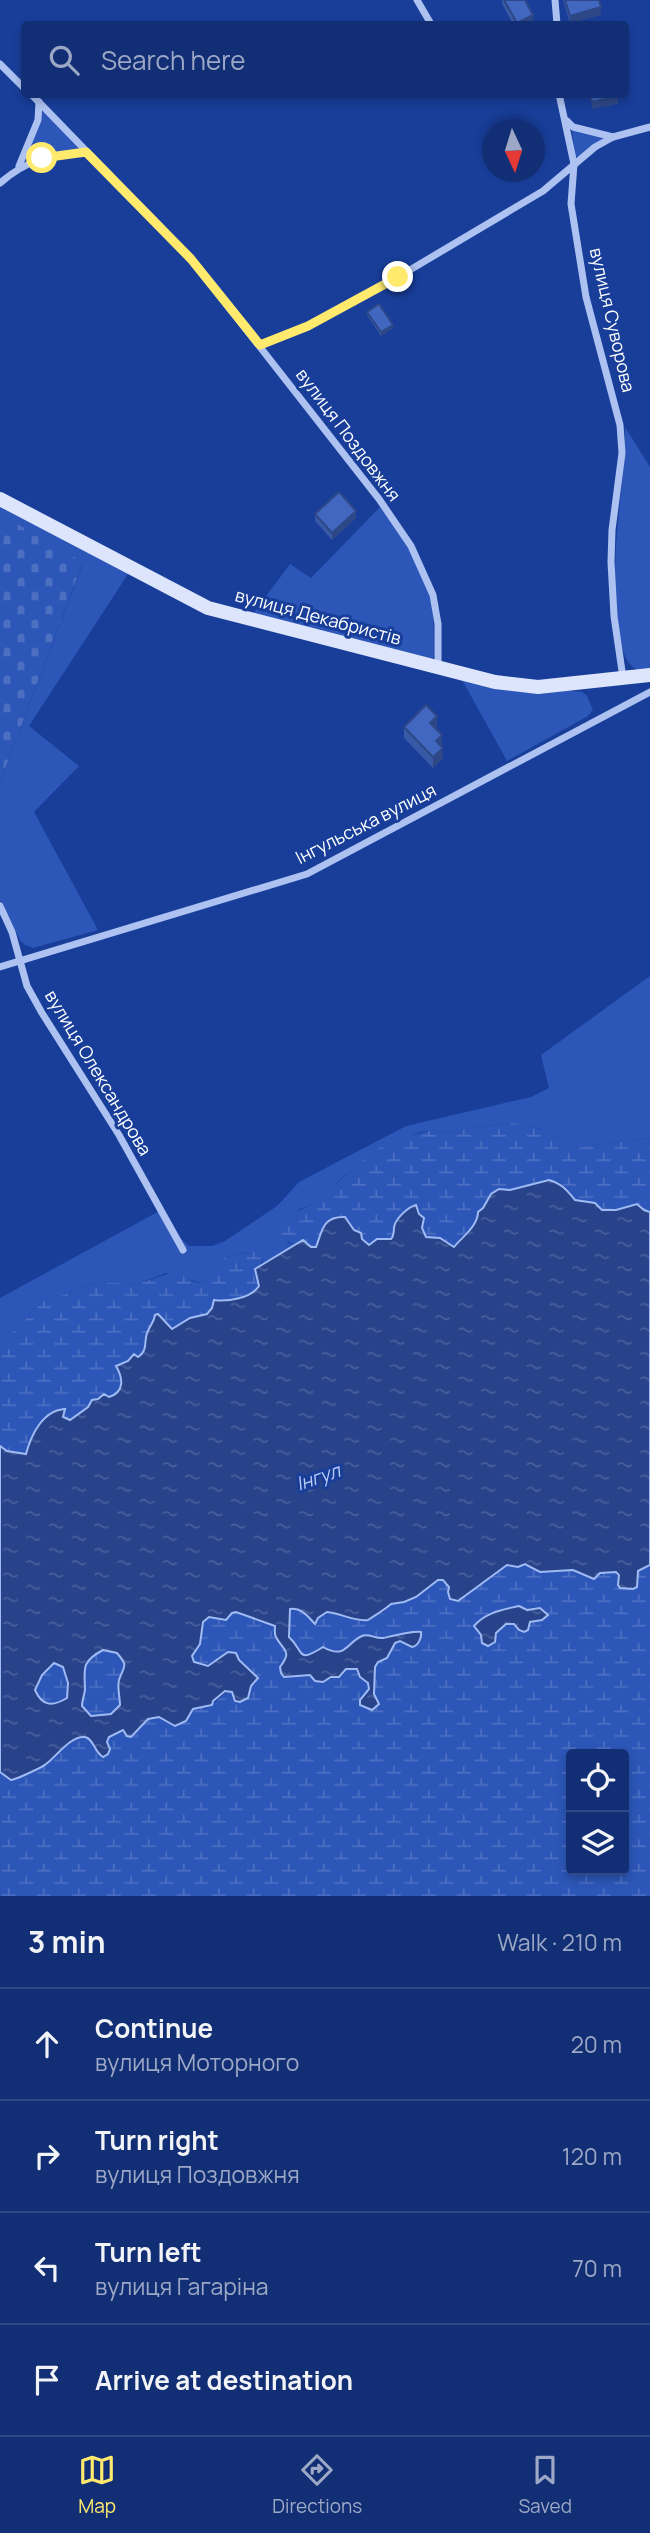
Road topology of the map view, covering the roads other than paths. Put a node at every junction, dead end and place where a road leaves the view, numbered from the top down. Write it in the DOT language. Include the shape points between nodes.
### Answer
graph roads {
  1 [pos="417,0"];
  2 [pos="555,0"];
  3 [pos="429,21"];
  4 [pos="557,21"];
  5 [pos="0,64"];
  6 [pos="21,85"];
  7 [pos="35,98"];
  8 [pos="560,98"];
  9 [pos="39,102"];
  10 [pos="566,121"];
  11 [pos="650,127"];
  12 [pos="613,137"];
  13 [pos="86,152"];
  14 [pos="574,164"];
  15 [pos="19,166"];
  16 [pos="0,183"];
  17 [pos="260,345"];
  18 [pos="0,499"];
  19 [pos="438,669"];
  20 [pos="650,676"];
  21 [pos="624,679"];
  22 [pos="650,692"];
  23 [pos="0,906"];
  24 [pos="18,960"];
  25 [pos="0,968"];
  26 [pos="183,1250"];
  1 -- 3 [label="street"];
  2 -- 4 [label="street"];
  5 -- 6 [label="street"];
  7 -- 9 [label="street, вулиця Поздовжня"];
  8 -- 10 [label="street, вулиця Суворова"];
  9 -- 13 [label="street, вулиця Поздовжня"];
  9 -- 15 [label="street" via="38,120"];
  10 -- 12 [label="street"];
  10 -- 14 [label="street, вулиця Суворова"];
  11 -- 12 [label="street"];
  12 -- 14 [label="street"];
  13 -- 15 [label="street"];
  13 -- 17 [label="street, вулиця Поздовжня" via="191,259"];
  14 -- 17 [label="street" via="543,191 398,277 308,326"];
  14 -- 21 [label="street, вулиця Суворова" via="571,204 586,297 620,425 622,453 611,562"];
  15 -- 16 [label="street"];
  17 -- 19 [label="street, вулиця Поздовжня" via="411,545 433,595"];
  18 -- 19 [label="street, вулиця Декабристів" via="208,608"];
  19 -- 21 [label="street, вулиця Декабристів" via="538,687"];
  20 -- 21 [label="street, вулиця Декабристів"];
  22 -- 24 [label="street, Інгульська вулиця" via="307,874"];
  23 -- 24 [label="street, вулиця Олександрова"];
  24 -- 25 [label="street, Інгульська вулиця"];
  24 -- 26 [label="street, вулиця Олександрова" via="41,1013 120,1135"];
}
